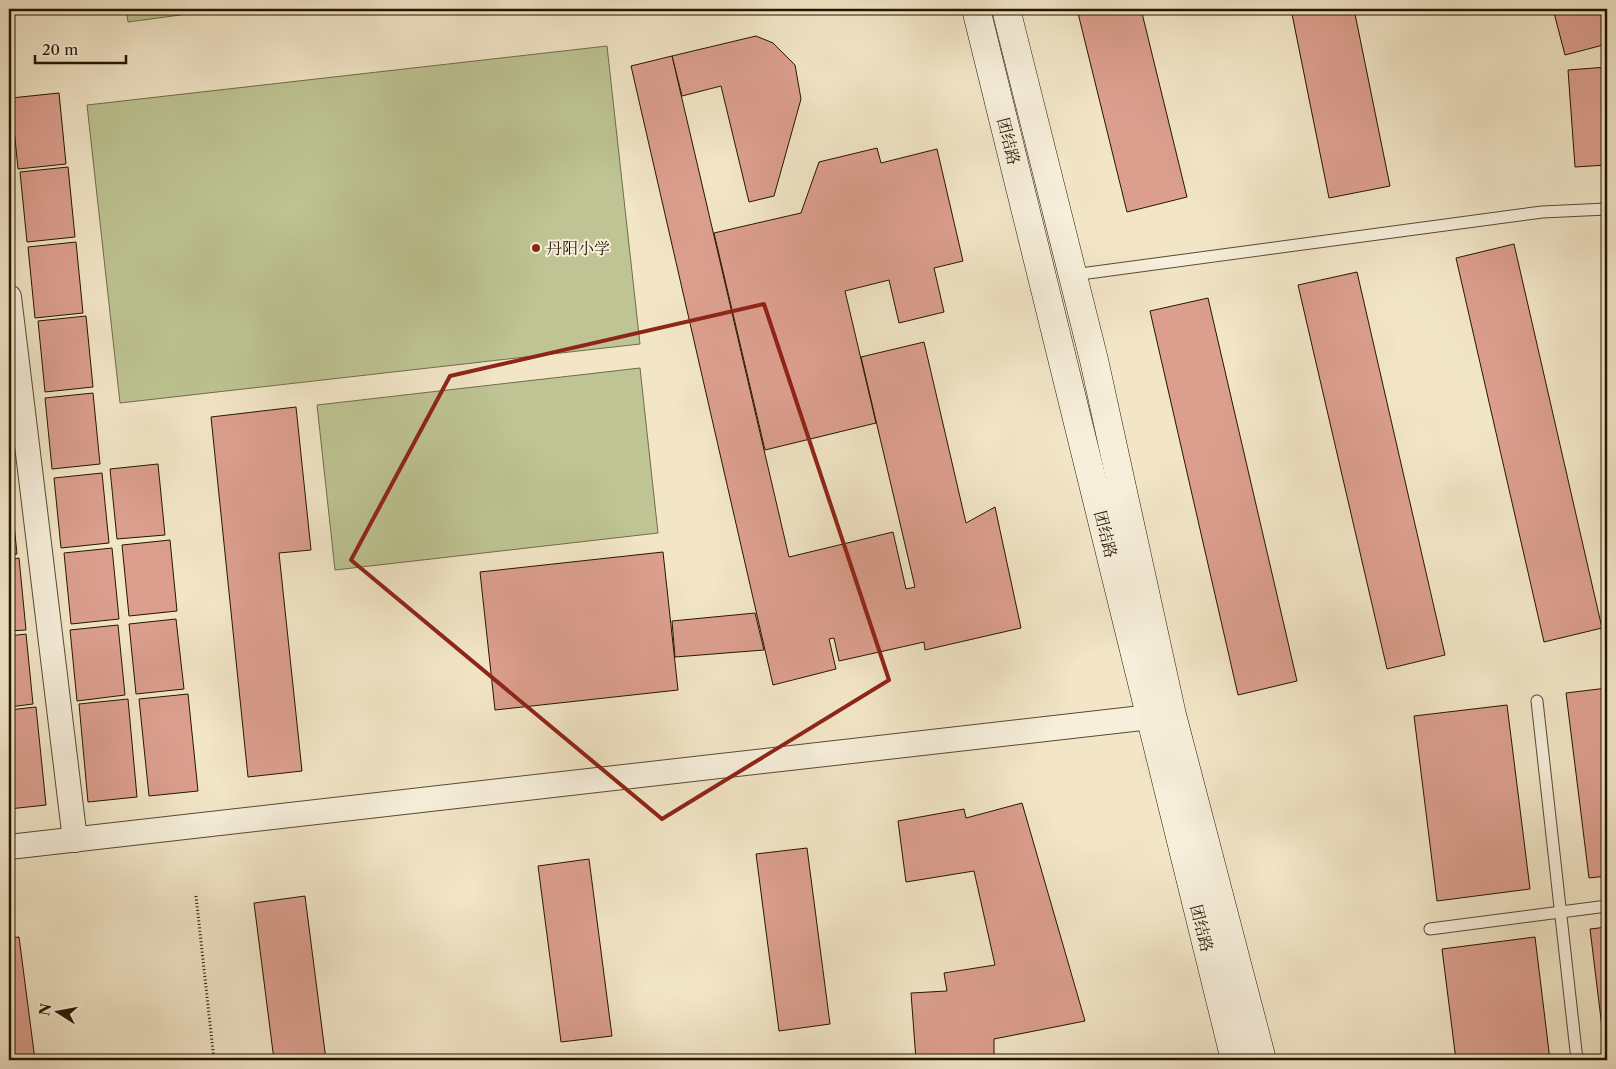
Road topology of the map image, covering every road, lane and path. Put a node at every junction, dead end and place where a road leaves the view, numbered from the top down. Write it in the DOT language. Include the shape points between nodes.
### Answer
graph roads {
  1 [pos="976,9"];
  2 [pos="1006,9"];
  3 [pos="1607,209"];
  4 [pos="1073,275"];
  5 [pos="9,297"];
  6 [pos="1536,701"];
  7 [pos="1161,716"];
  8 [pos="75,840"];
  9 [pos="9,847"];
  10 [pos="196,896"];
  11 [pos="1607,906"];
  12 [pos="1560,911"];
  13 [pos="1430,929"];
  14 [pos="214,1060"];
  15 [pos="1235,1060"];
  16 [pos="1262,1060"];
  17 [pos="1577,1060"];
  1 -- 7 [label="main road, 团结路"];
  2 -- 4 [label="main road, 团结路"];
  3 -- 4 [label="lane" via="1542,212"];
  4 -- 7 [label="main road, 团结路" via="1094,360"];
  5 -- 8 [label="street"];
  6 -- 12 [label="lane"];
  7 -- 8 [label="street"];
  7 -- 15 [label="main road, 团结路"];
  7 -- 16 [label="main road, 团结路"];
  8 -- 9 [label="street"];
  10 -- 14 [label="path"];
  11 -- 12 [label="lane"];
  12 -- 13 [label="lane"];
  12 -- 17 [label="lane"];
}
